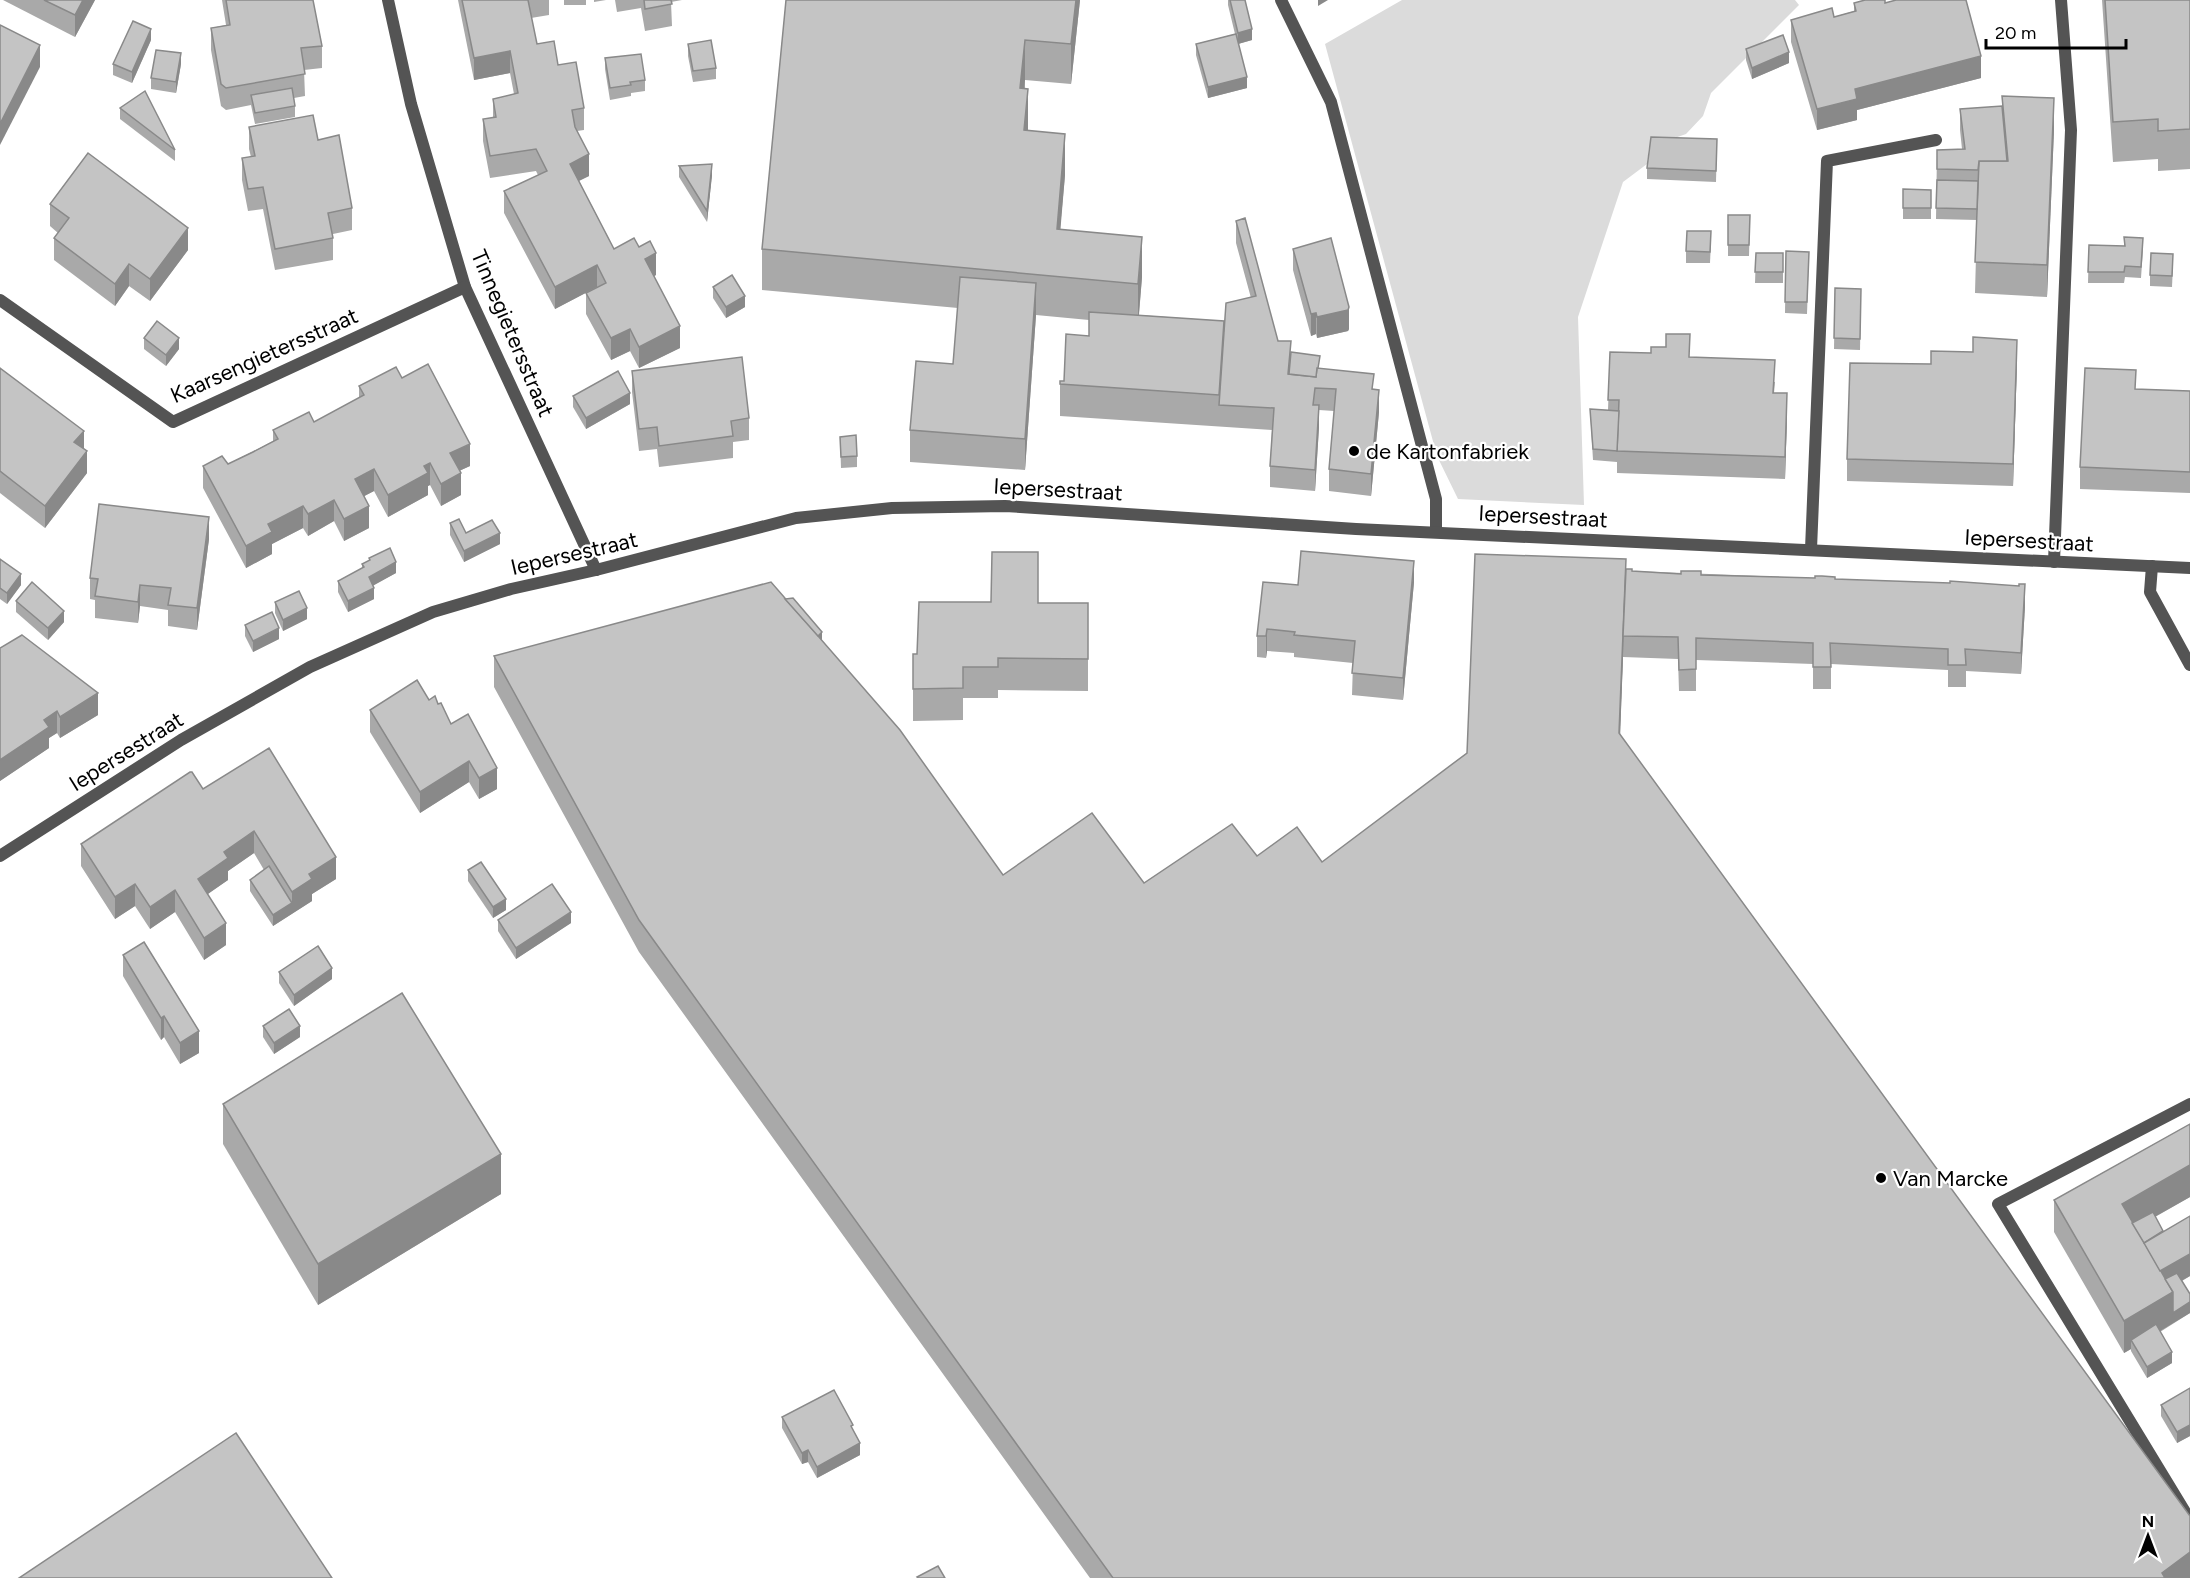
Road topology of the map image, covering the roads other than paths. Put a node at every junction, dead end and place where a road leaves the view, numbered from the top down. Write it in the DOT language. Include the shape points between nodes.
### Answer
graph roads {
  1 [pos="387,0"];
  2 [pos="1281,0"];
  3 [pos="2061,0"];
  4 [pos="1936,140"];
  5 [pos="465,287"];
  6 [pos="0,300"];
  7 [pos="1436,532"];
  8 [pos="1811,549"];
  9 [pos="2054,562"];
  10 [pos="2152,566"];
  11 [pos="2190,568"];
  12 [pos="596,570"];
  13 [pos="2190,665"];
  14 [pos="0,856"];
  15 [pos="2190,1104"];
  16 [pos="2190,1520"];
  1 -- 5 [label="street, Tinnegietersstraat" via="411,104"];
  2 -- 7 [label="street" via="1331,102 1436,499"];
  3 -- 9 [label="street" via="2071,130"];
  4 -- 8 [label="street" via="1827,161"];
  5 -- 6 [label="street, Kaarsengietersstraat" via="173,422"];
  5 -- 12 [label="street, Tinnegietersstraat"];
  7 -- 8 [label="street, Iepersestraat"];
  7 -- 12 [label="street, Iepersestraat" via="1005,506 892,508 795,518"];
  8 -- 9 [label="street, Iepersestraat"];
  9 -- 10 [label="street, Iepersestraat"];
  10 -- 11 [label="street, Iepersestraat"];
  10 -- 13 [label="street" via="2150,592"];
  12 -- 14 [label="street, Iepersestraat" via="433,612 310,667 181,740"];
  15 -- 16 [label="street" via="1998,1203"];
}
